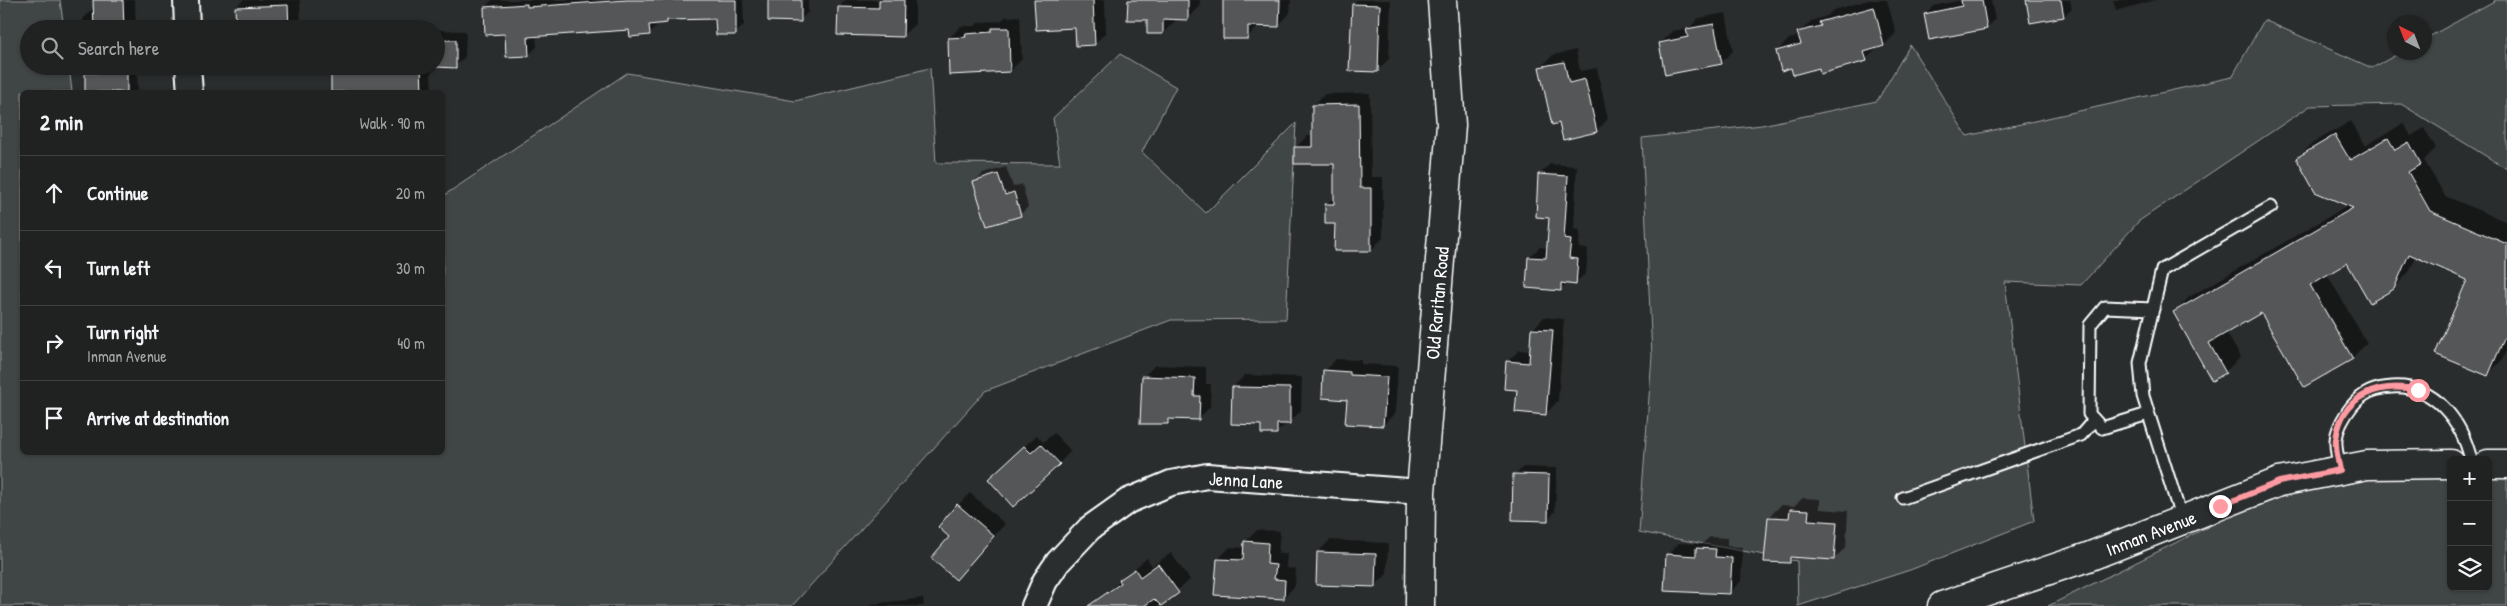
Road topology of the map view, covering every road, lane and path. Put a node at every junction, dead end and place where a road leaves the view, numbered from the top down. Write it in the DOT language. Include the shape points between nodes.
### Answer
graph roads {
  1 [pos="186,0"];
  2 [pos="1442,0"];
  3 [pos="187,20"];
  4 [pos="189,75"];
  5 [pos="190,90"];
  6 [pos="2271,207"];
  7 [pos="2153,308"];
  8 [pos="2148,414"];
  9 [pos="2094,420"];
  10 [pos="2470,456"];
  11 [pos="2447,464"];
  12 [pos="2492,464"];
  13 [pos="2507,464"];
  14 [pos="2340,470"];
  15 [pos="1422,492"];
  16 [pos="1903,498"];
  17 [pos="2182,520"];
  18 [pos="1034,606"];
  19 [pos="1420,606"];
  20 [pos="1942,606"];
  1 -- 3 [label="street"];
  2 -- 15 [label="street, Old Raritan Road" via="1451,125"];
  4 -- 5 [label="street"];
  6 -- 7 [label="lane" via="2162,270"];
  7 -- 8 [label="lane" via="2140,363 2142,396"];
  7 -- 9 [label="lane" via="2105,307 2090,325 2089,414"];
  8 -- 9 [label="lane" via="2102,428"];
  8 -- 17 [label="lane"];
  9 -- 16 [label="lane" via="2081,435"];
  10 -- 14 [label="lane" via="2466,438 2448,411 2433,396 2410,388 2386,387 2361,395 2344,416 2336,439"];
  11 -- 14 [label="street, Inman Avenue" via="2367,465"];
  12 -- 13 [label="street"];
  14 -- 17 [label="street, Inman Avenue" via="2279,482"];
  15 -- 18 [label="street, Jenna Lane" via="1207,476 1171,484 1128,502 1090,528 1058,562"];
  15 -- 19 [label="street, Old Raritan Road"];
  17 -- 20 [label="street, Inman Avenue" via="2088,557"];
}
